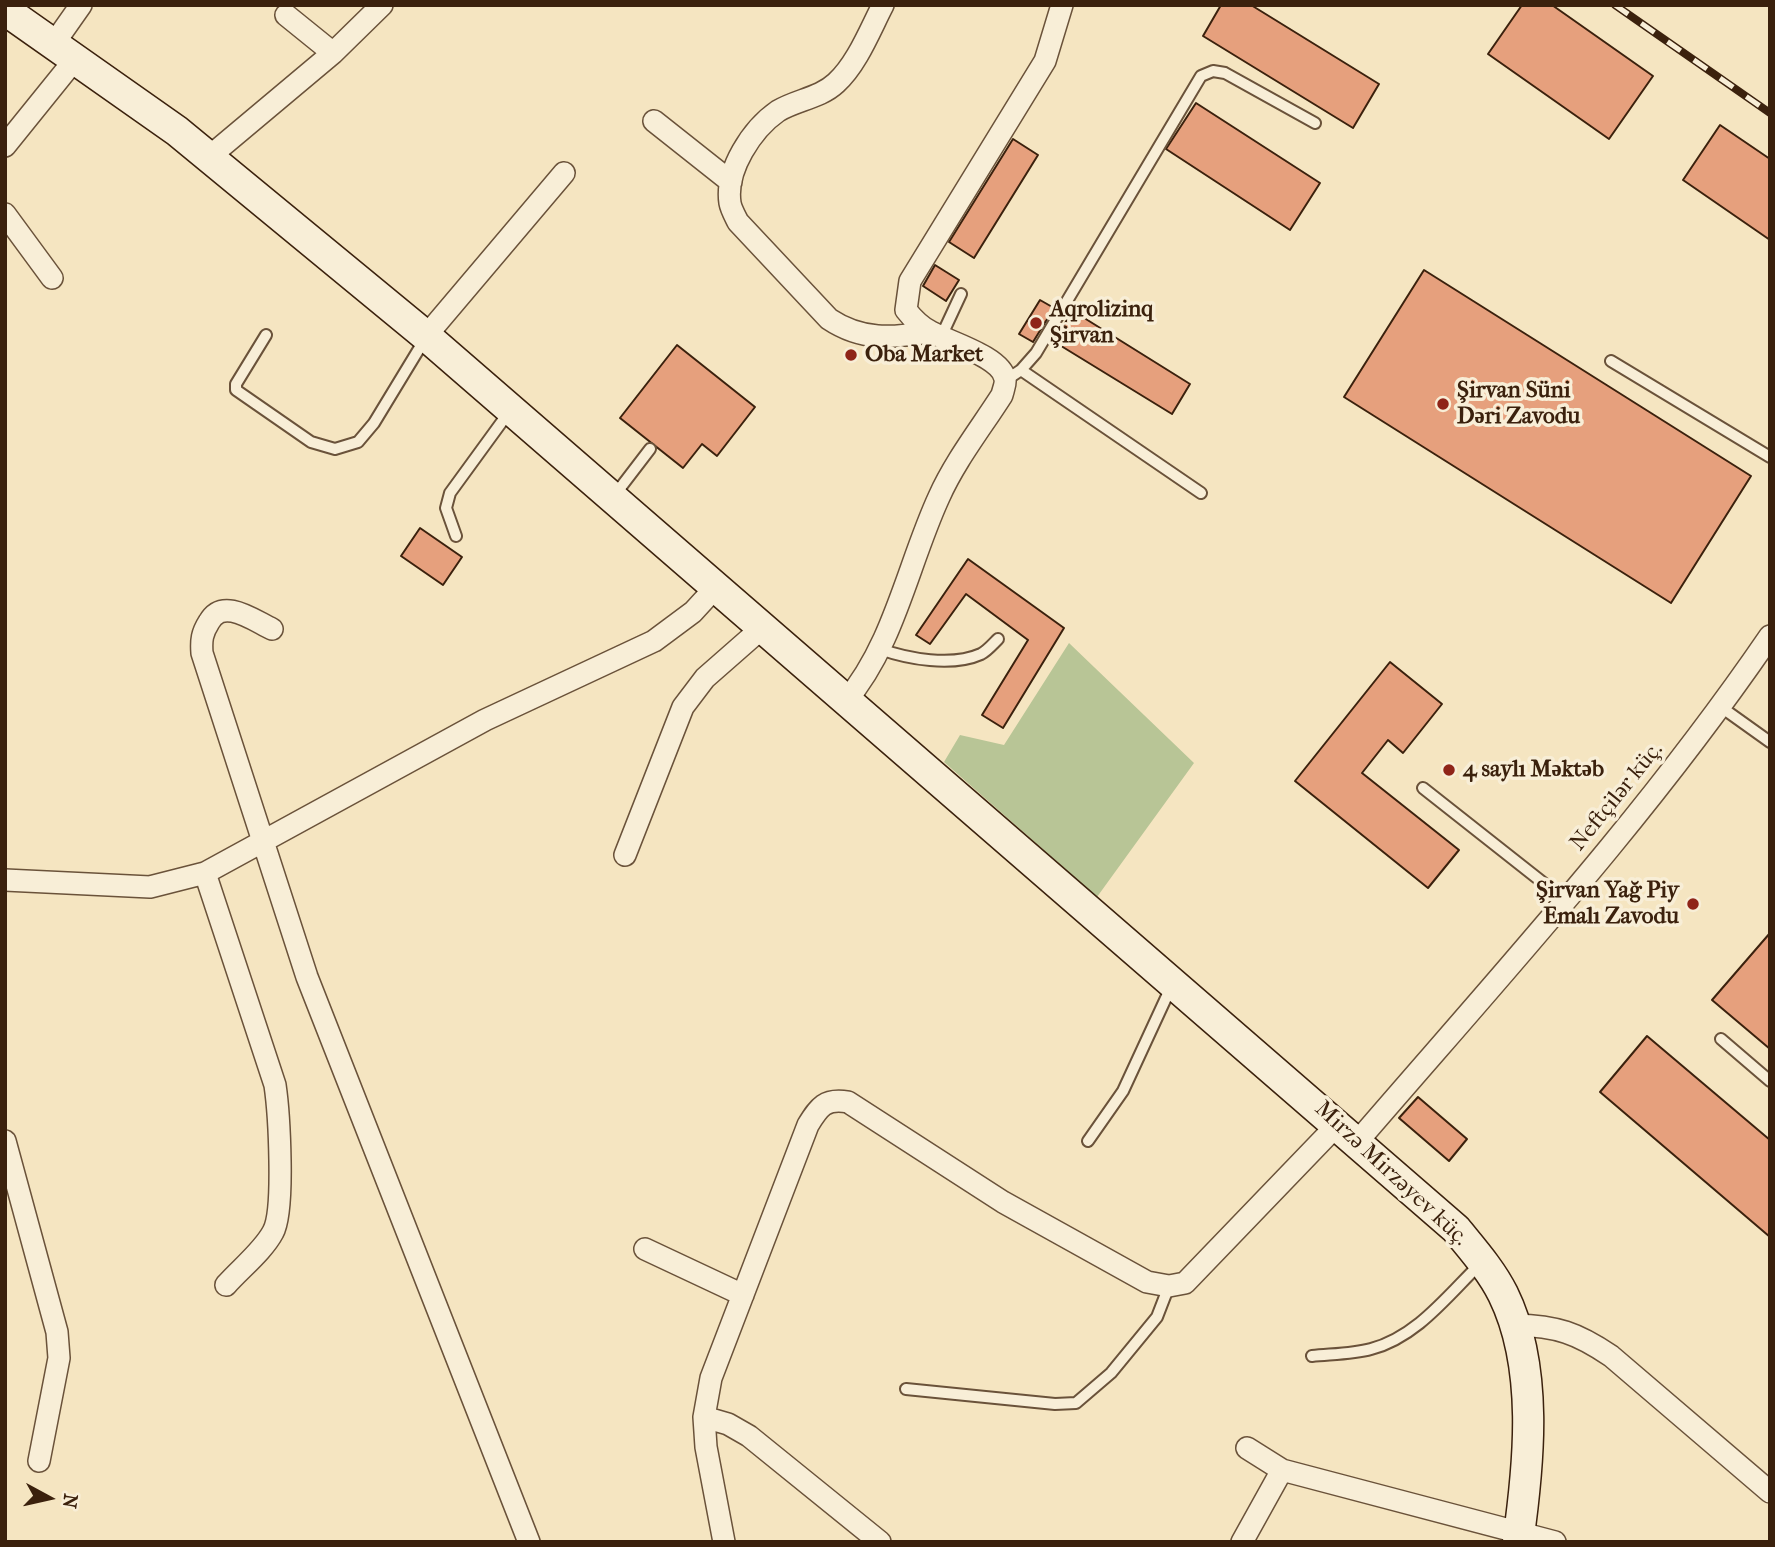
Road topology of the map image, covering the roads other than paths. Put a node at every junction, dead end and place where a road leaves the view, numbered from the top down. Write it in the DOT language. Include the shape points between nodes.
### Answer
graph roads {
  1 [pos="81,5"];
  2 [pos="382,5"];
  3 [pos="883,5"];
  4 [pos="1062,5"];
  5 [pos="5,10"];
  6 [pos="286,15"];
  7 [pos="66,50"];
  8 [pos="333,53"];
  9 [pos="654,121"];
  10 [pos="1315,123"];
  11 [pos="5,146"];
  12 [pos="209,157"];
  13 [pos="564,173"];
  14 [pos="731,182"];
  15 [pos="5,214"];
  16 [pos="52,278"];
  17 [pos="961,294"];
  18 [pos="935,334"];
  19 [pos="266,335"];
  20 [pos="426,336"];
  21 [pos="1611,361"];
  22 [pos="1013,375"];
  23 [pos="511,410"];
  24 [pos="650,449"];
  25 [pos="1770,457"];
  26 [pos="1201,493"];
  27 [pos="612,498"];
  28 [pos="456,536"];
  29 [pos="715,588"];
  30 [pos="762,628"];
  31 [pos="271,629"];
  32 [pos="1770,636"];
  33 [pos="998,639"];
  34 [pos="880,649"];
  35 [pos="845,702"];
  36 [pos="1721,707"];
  37 [pos="1770,742"];
  38 [pos="1423,788"];
  39 [pos="262,842"];
  40 [pos="625,855"];
  41 [pos="205,873"];
  42 [pos="5,880"];
  43 [pos="1565,900"];
  44 [pos="1173,982"];
  45 [pos="1721,1039"];
  46 [pos="1770,1081"];
  47 [pos="1348,1133"];
  48 [pos="5,1141"];
  49 [pos="1088,1141"];
  50 [pos="645,1249"];
  51 [pos="1483,1261"];
  52 [pos="226,1285"];
  53 [pos="1169,1286"];
  54 [pos="743,1295"];
  55 [pos="1515,1325"];
  56 [pos="1312,1356"];
  57 [pos="906,1389"];
  58 [pos="704,1418"];
  59 [pos="1247,1448"];
  60 [pos="39,1461"];
  61 [pos="1282,1470"];
  62 [pos="1770,1492"];
  63 [pos="1519,1537"];
  64 [pos="529,1542"];
  65 [pos="724,1542"];
  66 [pos="880,1542"];
  67 [pos="1242,1542"];
  68 [pos="1555,1542"];
  1 -- 7 [label="street"];
  2 -- 8 [label="street"];
  3 -- 14 [label="street" via="836,83 779,111 761,127 739,157"];
  4 -- 18 [label="street" via="1045,61 910,281 906,310"];
  5 -- 7 [label="main road, Mirzə Mirzəyev küç."];
  6 -- 8 [label="street"];
  7 -- 11 [label="street"];
  7 -- 12 [label="main road, Mirzə Mirzəyev küç."];
  8 -- 12 [label="street"];
  9 -- 14 [label="street"];
  10 -- 22 [label="lane" via="1225,73 1201,76 1042,341"];
  12 -- 20 [label="main road, Mirzə Mirzəyev küç."];
  13 -- 20 [label="street"];
  14 -- 18 [label="street" via="730,203 738,222 829,319 869,337"];
  15 -- 16 [label="street"];
  17 -- 18 [label="lane"];
  18 -- 22 [label="street"];
  19 -- 20 [label="lane" via="236,390 311,442 335,449 358,442 374,423"];
  20 -- 23 [label="main road, Mirzə Mirzəyev küç."];
  21 -- 25 [label="lane"];
  22 -- 26 [label="lane"];
  22 -- 34 [label="street" via="940,494"];
  23 -- 27 [label="main road, Mirzə Mirzəyev küç."];
  23 -- 28 [label="lane" via="450,493 446,508"];
  24 -- 27 [label="lane"];
  27 -- 29 [label="main road, Mirzə Mirzəyev küç."];
  29 -- 30 [label="main road, Mirzə Mirzəyev küç."];
  29 -- 39 [label="street" via="693,612 654,641 485,720"];
  30 -- 35 [label="main road, Mirzə Mirzəyev küç."];
  30 -- 40 [label="street" via="705,678 683,707"];
  31 -- 39 [label="street" via="229,609 218,611 200,638"];
  32 -- 36 [label="street, Neftçilər küç."];
  33 -- 34 [label="lane" via="982,654 960,659 916,658"];
  34 -- 35 [label="street"];
  35 -- 44 [label="main road, Mirzə Mirzəyev küç."];
  36 -- 37 [label="lane"];
  36 -- 43 [label="street, Neftçilər küç." via="1613,847"];
  38 -- 43 [label="lane"];
  39 -- 41 [label="street"];
  39 -- 64 [label="street" via="307,977"];
  41 -- 42 [label="street" via="150,887"];
  41 -- 52 [label="street" via="275,1086 279,1111 278,1215 273,1232"];
  43 -- 47 [label="street, Neftçilər küç."];
  44 -- 47 [label="main road, Mirzə Mirzəyev küç."];
  44 -- 49 [label="lane" via="1123,1091"];
  45 -- 46 [label="lane"];
  47 -- 51 [label="main road, Mirzə Mirzəyev küç." via="1457,1229"];
  47 -- 53 [label="street, Neftçilər küç." via="1185,1283"];
  48 -- 60 [label="street" via="57,1332 59,1358"];
  50 -- 54 [label="street"];
  51 -- 55 [label="main road, Mirzə Mirzəyev küç."];
  51 -- 56 [label="lane" via="1418,1326 1396,1339 1370,1349"];
  53 -- 54 [label="street" via="1147,1282 1003,1202 848,1102 833,1100 821,1104 808,1125"];
  53 -- 57 [label="lane" via="1157,1317 1111,1373 1076,1403"];
  54 -- 58 [label="street" via="711,1378"];
  55 -- 62 [label="street" via="1563,1329 1588,1340"];
  55 -- 63 [label="main road, Mirzə Mirzəyev küç." via="1527,1424"];
  58 -- 65 [label="street"];
  58 -- 66 [label="street" via="749,1436"];
  59 -- 61 [label="street"];
  61 -- 63 [label="street"];
  61 -- 67 [label="street"];
  63 -- 68 [label="street"];
}
